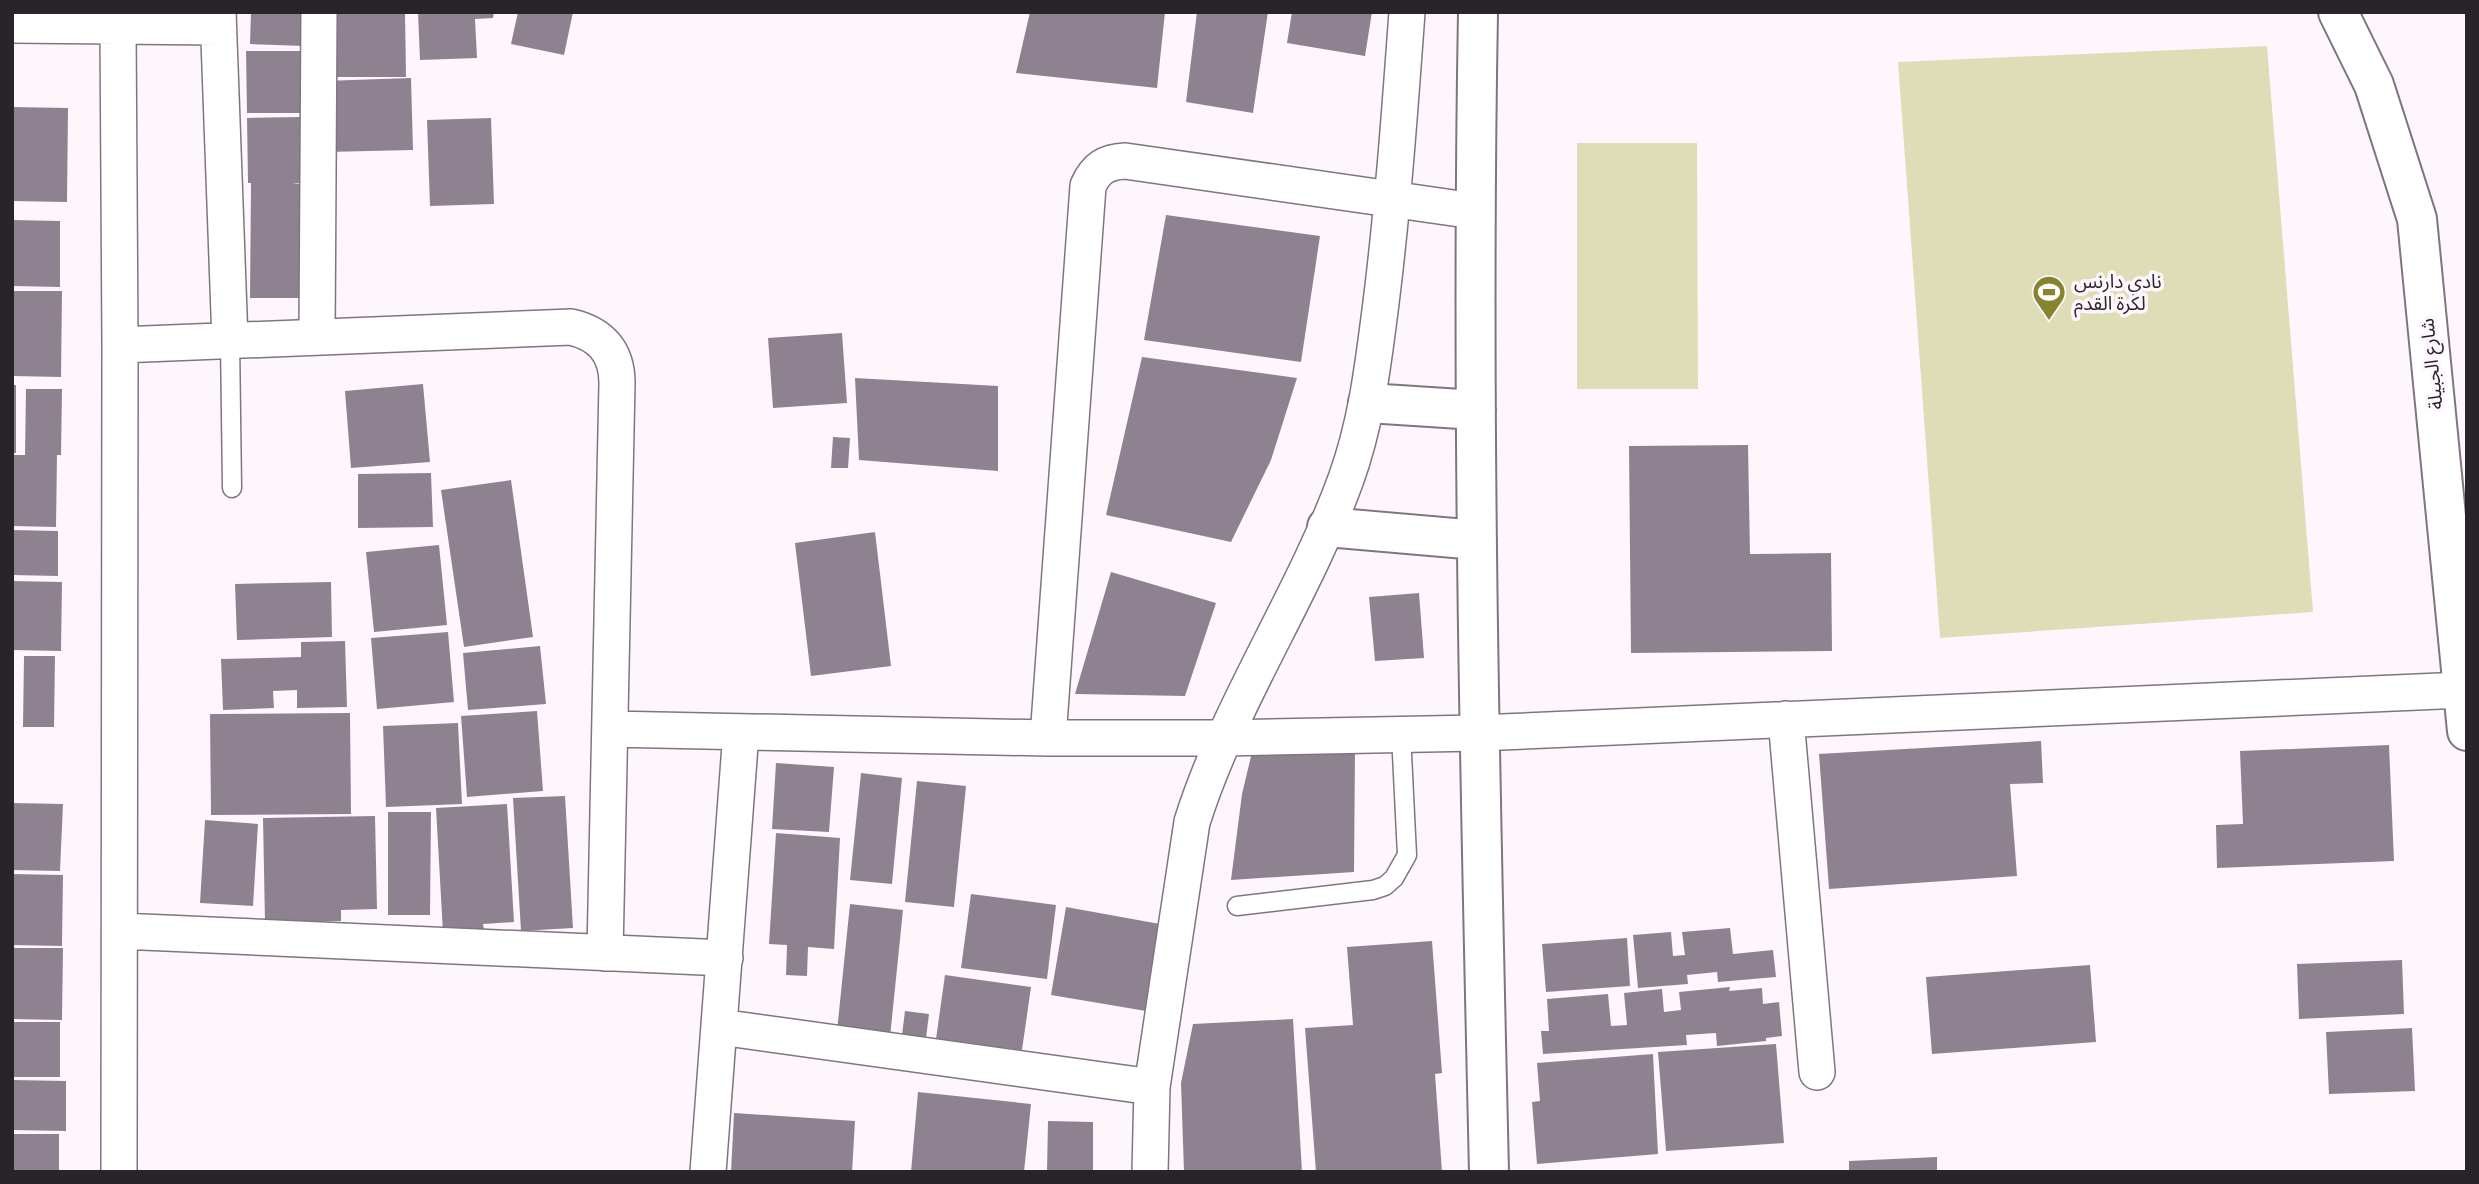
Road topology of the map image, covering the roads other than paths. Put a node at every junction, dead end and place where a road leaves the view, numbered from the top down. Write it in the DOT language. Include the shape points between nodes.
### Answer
graph roads {
  1 [pos="319,12"];
  2 [pos="1407,12"];
  3 [pos="1478,12"];
  4 [pos="2338,12"];
  5 [pos="218,20"];
  6 [pos="12,24"];
  7 [pos="118,26"];
  8 [pos="1394,200"];
  9 [pos="1474,211"];
  10 [pos="317,337"];
  11 [pos="230,341"];
  12 [pos="120,345"];
  13 [pos="1368,403"];
  14 [pos="1476,410"];
  15 [pos="232,488"];
  16 [pos="1327,527"];
  17 [pos="1477,540"];
  18 [pos="2463,690"];
  19 [pos="1786,719"];
  20 [pos="610,729"];
  21 [pos="2467,731"];
  22 [pos="741,732"];
  23 [pos="1478,733"];
  24 [pos="1401,734"];
  25 [pos="1048,738"];
  26 [pos="1223,738"];
  27 [pos="1237,906"];
  28 [pos="120,931"];
  29 [pos="605,953"];
  30 [pos="725,958"];
  31 [pos="720,1027"];
  32 [pos="1817,1072"];
  33 [pos="1153,1087"];
  34 [pos="119,1172"];
  35 [pos="708,1172"];
  36 [pos="1150,1172"];
  37 [pos="1489,1172"];
  1 -- 10 [label="street"];
  2 -- 8 [label="street"];
  3 -- 9 [label="street"];
  4 -- 18 [label="street, شارع الجبيلة" via="2374,85 2417,219"];
  5 -- 7 [label="street"];
  5 -- 11 [label="street"];
  6 -- 7 [label="street"];
  7 -- 12 [label="street"];
  8 -- 9 [label="street"];
  8 -- 13 [label="street"];
  8 -- 25 [label="street" via="1125,161 1111,162 1092,176"];
  9 -- 14 [label="street"];
  10 -- 11 [label="street"];
  10 -- 20 [label="street" via="571,327 595,335 605,344 617,369"];
  11 -- 12 [label="street"];
  11 -- 15 [label="lane"];
  12 -- 28 [label="street"];
  13 -- 14 [label="street"];
  13 -- 16 [label="street"];
  14 -- 17 [label="street"];
  16 -- 17 [label="street"];
  16 -- 26 [label="street"];
  17 -- 23 [label="street"];
  18 -- 19 [label="street"];
  18 -- 21 [label="street, شارع الجبيلة"];
  19 -- 23 [label="street"];
  19 -- 32 [label="street"];
  20 -- 22 [label="street"];
  20 -- 29 [label="street"];
  22 -- 25 [label="street"];
  22 -- 30 [label="street"];
  23 -- 24 [label="street"];
  23 -- 37 [label="street"];
  24 -- 26 [label="street"];
  24 -- 27 [label="lane" via="1407,855 1394,878 1373,890"];
  25 -- 26 [label="street"];
  26 -- 33 [label="street" via="1192,822"];
  28 -- 29 [label="street"];
  28 -- 34 [label="street"];
  29 -- 30 [label="street"];
  30 -- 31 [label="street"];
  31 -- 33 [label="street"];
  31 -- 35 [label="street"];
  33 -- 36 [label="street"];
}
